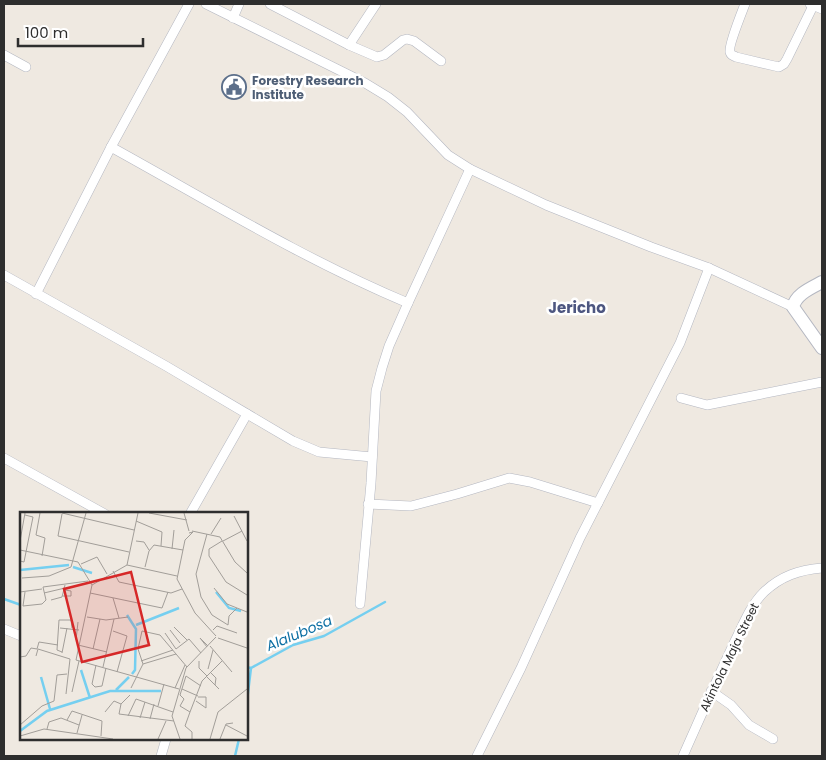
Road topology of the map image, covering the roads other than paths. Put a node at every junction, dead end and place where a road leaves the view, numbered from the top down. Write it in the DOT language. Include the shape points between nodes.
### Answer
graph roads {
  1 [pos="189,4"];
  2 [pos="206,4"];
  3 [pos="239,4"];
  4 [pos="270,4"];
  5 [pos="376,4"];
  6 [pos="745,4"];
  7 [pos="811,5"];
  8 [pos="822,9"];
  9 [pos="233,18"];
  10 [pos="349,45"];
  11 [pos="4,55"];
  12 [pos="441,61"];
  13 [pos="26,67"];
  14 [pos="111,147"];
  15 [pos="470,169"];
  16 [pos="709,268"];
  17 [pos="4,275"];
  18 [pos="822,282"];
  19 [pos="36,294"];
  20 [pos="408,303"];
  21 [pos="793,307"];
  22 [pos="822,348"];
  23 [pos="822,382"];
  24 [pos="682,398"];
  25 [pos="247,414"];
  26 [pos="372,457"];
  27 [pos="4,458"];
  28 [pos="598,503"];
  29 [pos="368,504"];
  30 [pos="101,512"];
  31 [pos="191,512"];
  32 [pos="822,568"];
  33 [pos="360,604"];
  34 [pos="4,629"];
  35 [pos="20,636"];
  36 [pos="711,691"];
  37 [pos="772,739"];
  38 [pos="166,740"];
  39 [pos="162,756"];
  40 [pos="477,756"];
  41 [pos="683,756"];
  1 -- 14 [label="street"];
  2 -- 9 [label="street"];
  3 -- 9 [label="street"];
  4 -- 10 [label="street"];
  5 -- 10 [label="street"];
  6 -- 7 [label="street" via="730,52 736,57 779,67 787,59"];
  7 -- 8 [label="street"];
  9 -- 15 [label="street" via="365,83 407,112 448,155"];
  10 -- 12 [label="street" via="377,57 384,56 407,39"];
  11 -- 13 [label="street"];
  14 -- 19 [label="street"];
  14 -- 20 [label="street" via="346,276"];
  15 -- 16 [label="street" via="546,205"];
  15 -- 20 [label="street"];
  16 -- 21 [label="street"];
  16 -- 28 [label="street" via="680,343"];
  17 -- 19 [label="street"];
  18 -- 21 [label="street" via="799,296"];
  19 -- 25 [label="street"];
  20 -- 26 [label="street" via="389,346 378,384"];
  21 -- 22 [label="street"];
  23 -- 24 [label="street" via="707,405"];
  25 -- 26 [label="street" via="319,452"];
  25 -- 31 [label="street"];
  26 -- 29 [label="street"];
  27 -- 30 [label="street"];
  28 -- 29 [label="street" via="509,478 410,506"];
  28 -- 40 [label="street"];
  29 -- 33 [label="street"];
  32 -- 36 [label="street, Akintola Maja Street" via="794,572 764,592 754,604"];
  34 -- 35 [label="street"];
  36 -- 37 [label="street" via="731,705 749,725"];
  36 -- 41 [label="street, Akintola Maja Street"];
  38 -- 39 [label="street"];
}
